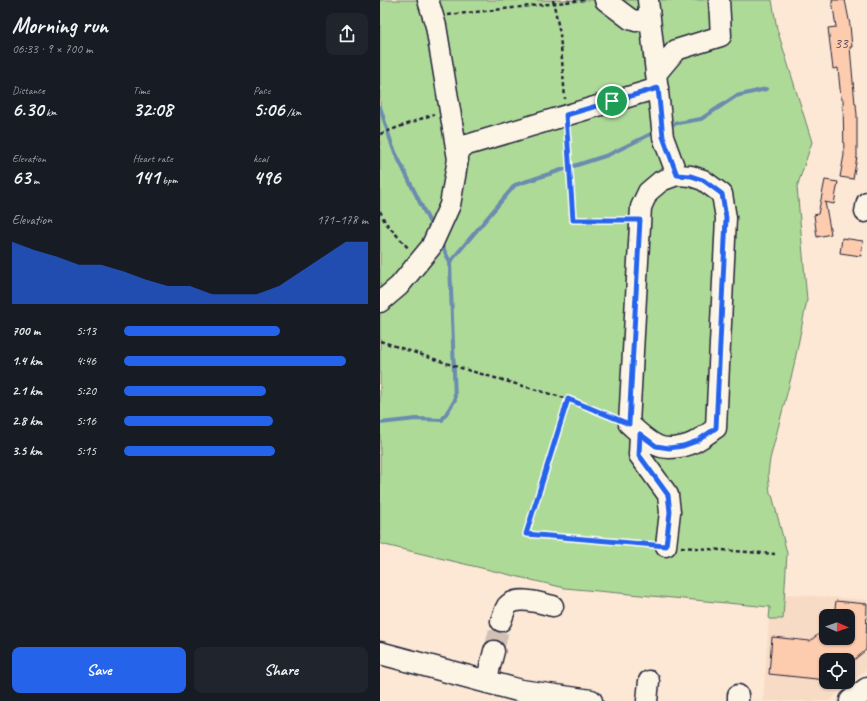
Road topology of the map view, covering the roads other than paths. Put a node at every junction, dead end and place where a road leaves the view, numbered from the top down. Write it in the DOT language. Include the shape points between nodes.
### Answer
graph roads {
  1 [pos="605,0"];
  2 [pos="719,0"];
  3 [pos="430,9"];
  4 [pos="649,9"];
  5 [pos="653,44"];
  6 [pos="676,50"];
  7 [pos="657,81"];
  8 [pos="457,148"];
  9 [pos="677,175"];
  10 [pos="380,302"];
  11 [pos="635,429"];
  12 [pos="666,546"];
  13 [pos="553,606"];
  14 [pos="501,621"];
  15 [pos="494,651"];
  16 [pos="380,653"];
  17 [pos="649,681"];
  18 [pos="486,682"];
  19 [pos="867,688"];
  20 [pos="520,696"];
  21 [pos="591,701"];
  22 [pos="647,701"];
  23 [pos="851,701"];
  1 -- 4 [label="lane" via="636,21"];
  2 -- 6 [label="lane" via="721,36"];
  3 -- 8 [label="lane" via="436,26"];
  4 -- 5 [label="lane"];
  5 -- 6 [label="lane"];
  5 -- 7 [label="lane"];
  6 -- 7 [label="lane"];
  7 -- 8 [label="lane" via="566,115"];
  7 -- 9 [label="lane" via="663,137"];
  8 -- 10 [label="lane" via="458,159 450,205 431,247 400,286"];
  9 -- 11 [label="lane" via="661,181 648,192 641,206"];
  9 -- 11 [label="lane" via="703,180 722,194 726,218 716,428 697,441 669,448 656,446"];
  11 -- 12 [label="lane" via="639,455 670,500"];
  13 -- 14 [label="lane" via="530,601 513,601 504,612"];
  15 -- 18 [label="lane"];
  16 -- 18 [label="main road"];
  17 -- 22 [label="lane"];
  18 -- 20 [label="main road"];
  19 -- 23 [label="main road"];
  20 -- 21 [label="main road"];
}
